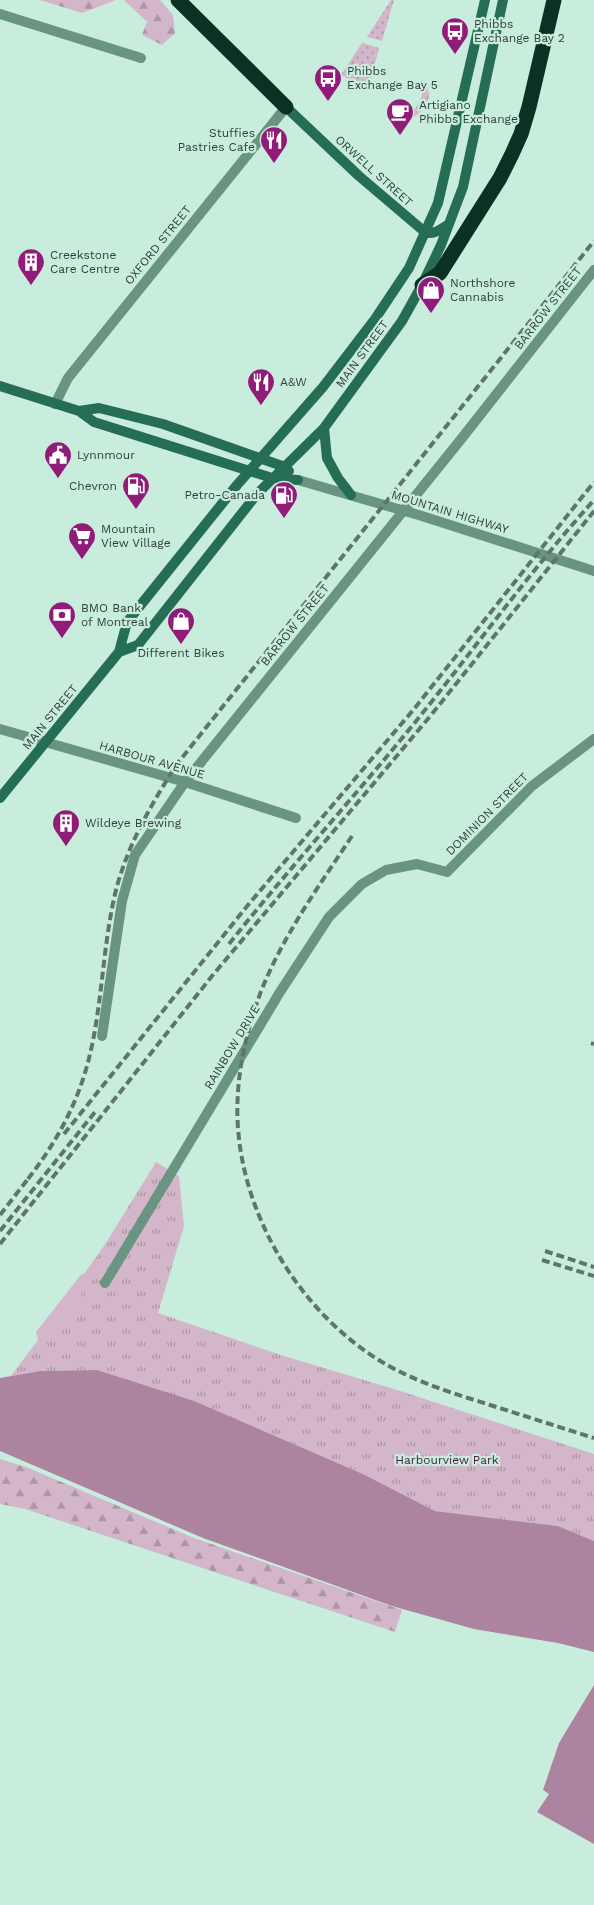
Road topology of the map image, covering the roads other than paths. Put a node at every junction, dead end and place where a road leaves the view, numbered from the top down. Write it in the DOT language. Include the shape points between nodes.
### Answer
graph roads {
  1 [pos="178,0"];
  2 [pos="485,0"];
  3 [pos="503,0"];
  4 [pos="554,0"];
  5 [pos="0,14"];
  6 [pos="141,58"];
  7 [pos="286,107"];
  8 [pos="450,223"];
  9 [pos="426,233"];
  10 [pos="594,270"];
  11 [pos="422,285"];
  12 [pos="0,386"];
  13 [pos="55,404"];
  14 [pos="79,411"];
  15 [pos="324,428"];
  16 [pos="259,459"];
  17 [pos="285,467"];
  18 [pos="249,470"];
  19 [pos="272,478"];
  20 [pos="298,480"];
  21 [pos="351,495"];
  22 [pos="403,510"];
  23 [pos="594,571"];
  24 [pos="119,652"];
  25 [pos="0,728"];
  26 [pos="594,739"];
  27 [pos="45,742"];
  28 [pos="185,782"];
  29 [pos="0,798"];
  30 [pos="296,818"];
  31 [pos="417,864"];
  32 [pos="102,1036"];
  33 [pos="105,1283"];
  1 -- 7 [label="highway"];
  2 -- 9 [label="main road, MAIN STREET" via="445,178"];
  3 -- 8 [label="main road, MAIN STREET" via="465,178"];
  4 -- 11 [label="highway" via="529,107 512,154 440,273"];
  5 -- 6 [label="street"];
  7 -- 9 [label="main road, ORWELL STREET"];
  7 -- 13 [label="street, OXFORD STREET" via="68,378"];
  8 -- 9 [label="main road" via="432,234"];
  8 -- 11 [label="main road, MAIN STREET"];
  9 -- 16 [label="main road, MAIN STREET" via="409,268 375,319 323,387"];
  10 -- 22 [label="street, BARROW STREET"];
  11 -- 15 [label="main road, MAIN STREET" via="402,321"];
  12 -- 13 [label="main road, MOUNTAIN HIGHWAY"];
  13 -- 14 [label="main road, MOUNTAIN HIGHWAY"];
  14 -- 16 [label="main road, MOUNTAIN HIGHWAY" via="99,408 163,424"];
  14 -- 18 [label="main road, MOUNTAIN HIGHWAY" via="94,422"];
  15 -- 17 [label="main road, MAIN STREET"];
  15 -- 21 [label="main road" via="327,458"];
  16 -- 17 [label="main road, MOUNTAIN HIGHWAY"];
  16 -- 18 [label="main road, MAIN STREET"];
  17 -- 19 [label="main road, MAIN STREET"];
  17 -- 20 [label="main road, MOUNTAIN HIGHWAY"];
  18 -- 19 [label="main road, MOUNTAIN HIGHWAY"];
  18 -- 24 [label="main road, MAIN STREET" via="128,622"];
  19 -- 20 [label="main road, MOUNTAIN HIGHWAY"];
  19 -- 24 [label="main road, MAIN STREET" via="138,645"];
  20 -- 21 [label="street, MOUNTAIN HIGHWAY"];
  21 -- 22 [label="street, MOUNTAIN HIGHWAY"];
  22 -- 23 [label="street, MOUNTAIN HIGHWAY"];
  22 -- 28 [label="street, BARROW STREET"];
  24 -- 27 [label="main road, MAIN STREET"];
  25 -- 27 [label="street, HARBOUR AVENUE"];
  26 -- 31 [label="street, DOMINION STREET" via="532,786 447,872"];
  27 -- 28 [label="street, HARBOUR AVENUE"];
  27 -- 29 [label="main road, MAIN STREET"];
  28 -- 30 [label="street, HARBOUR AVENUE"];
  28 -- 32 [label="street, BARROW STREET" via="135,856 122,901"];
  31 -- 33 [label="street, RAINBOW DRIVE" via="386,870 362,884 329,917"];
}
